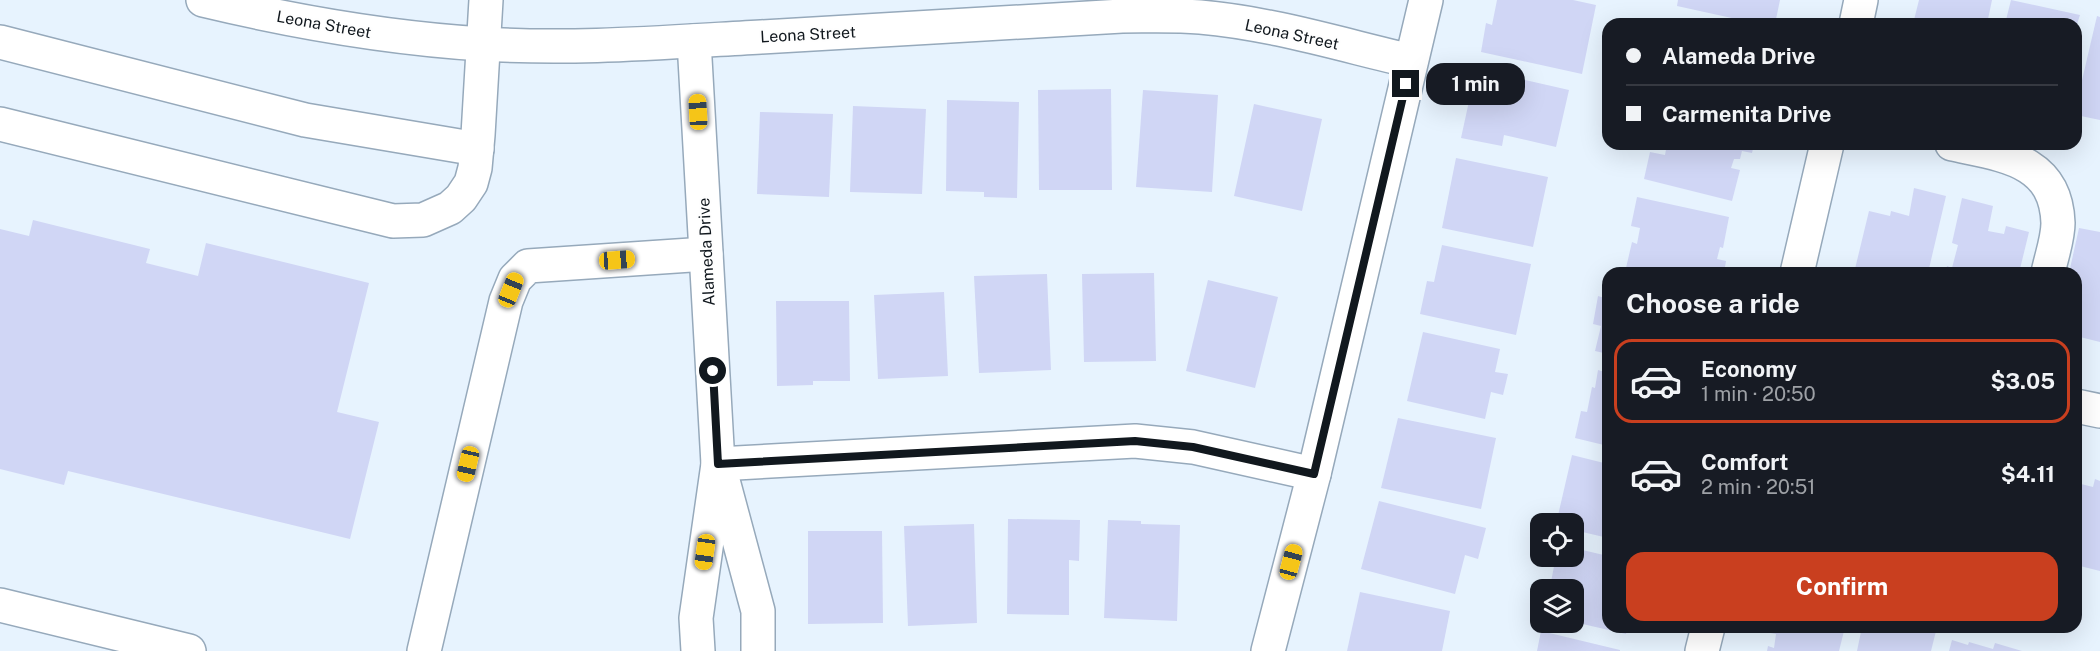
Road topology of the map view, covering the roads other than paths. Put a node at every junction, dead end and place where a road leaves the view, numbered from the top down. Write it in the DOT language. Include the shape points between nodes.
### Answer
graph roads {
  1 [pos="203,0"];
  2 [pos="486,0"];
  3 [pos="1426,0"];
  4 [pos="1861,0"];
  5 [pos="1857,18"];
  6 [pos="694,41"];
  7 [pos="0,42"];
  8 [pos="483,44"];
  9 [pos="1411,61"];
  10 [pos="0,124"];
  11 [pos="477,149"];
  12 [pos="1826,150"];
  13 [pos="1976,150"];
  14 [pos="706,254"];
  15 [pos="1798,267"];
  16 [pos="2049,267"];
  17 [pos="2082,407"];
  18 [pos="2100,411"];
  19 [pos="718,464"];
  20 [pos="1314,474"];
  21 [pos="0,604"];
  22 [pos="1706,633"];
  23 [pos="189,651"];
  24 [pos="424,651"];
  25 [pos="698,651"];
  26 [pos="758,651"];
  27 [pos="1268,651"];
  28 [pos="1702,651"];
  1 -- 8 [label="street, Leona Street" via="358,32"];
  2 -- 8 [label="street"];
  3 -- 9 [label="street"];
  4 -- 5 [label="street"];
  6 -- 8 [label="street, Leona Street" via="585,46"];
  6 -- 9 [label="street, Leona Street" via="1162,15 1240,22"];
  6 -- 14 [label="street, Alameda Drive"];
  7 -- 11 [label="street" via="305,120"];
  8 -- 11 [label="street"];
  9 -- 20 [label="street"];
  10 -- 11 [label="street" via="393,221 423,220 450,208 471,183"];
  12 -- 15 [label="street"];
  13 -- 16 [label="street" via="2020,161 2036,171 2053,192 2058,225"];
  14 -- 19 [label="street, Alameda Drive"];
  14 -- 24 [label="street" via="528,266 515,279 506,301"];
  17 -- 18 [label="street"];
  19 -- 20 [label="street" via="1135,441 1193,447"];
  19 -- 25 [label="street, Alameda Drive" via="696,618"];
  19 -- 26 [label="street, Alameda Drive" via="758,611"];
  20 -- 27 [label="street"];
  21 -- 23 [label="street"];
  22 -- 28 [label="street"];
}
